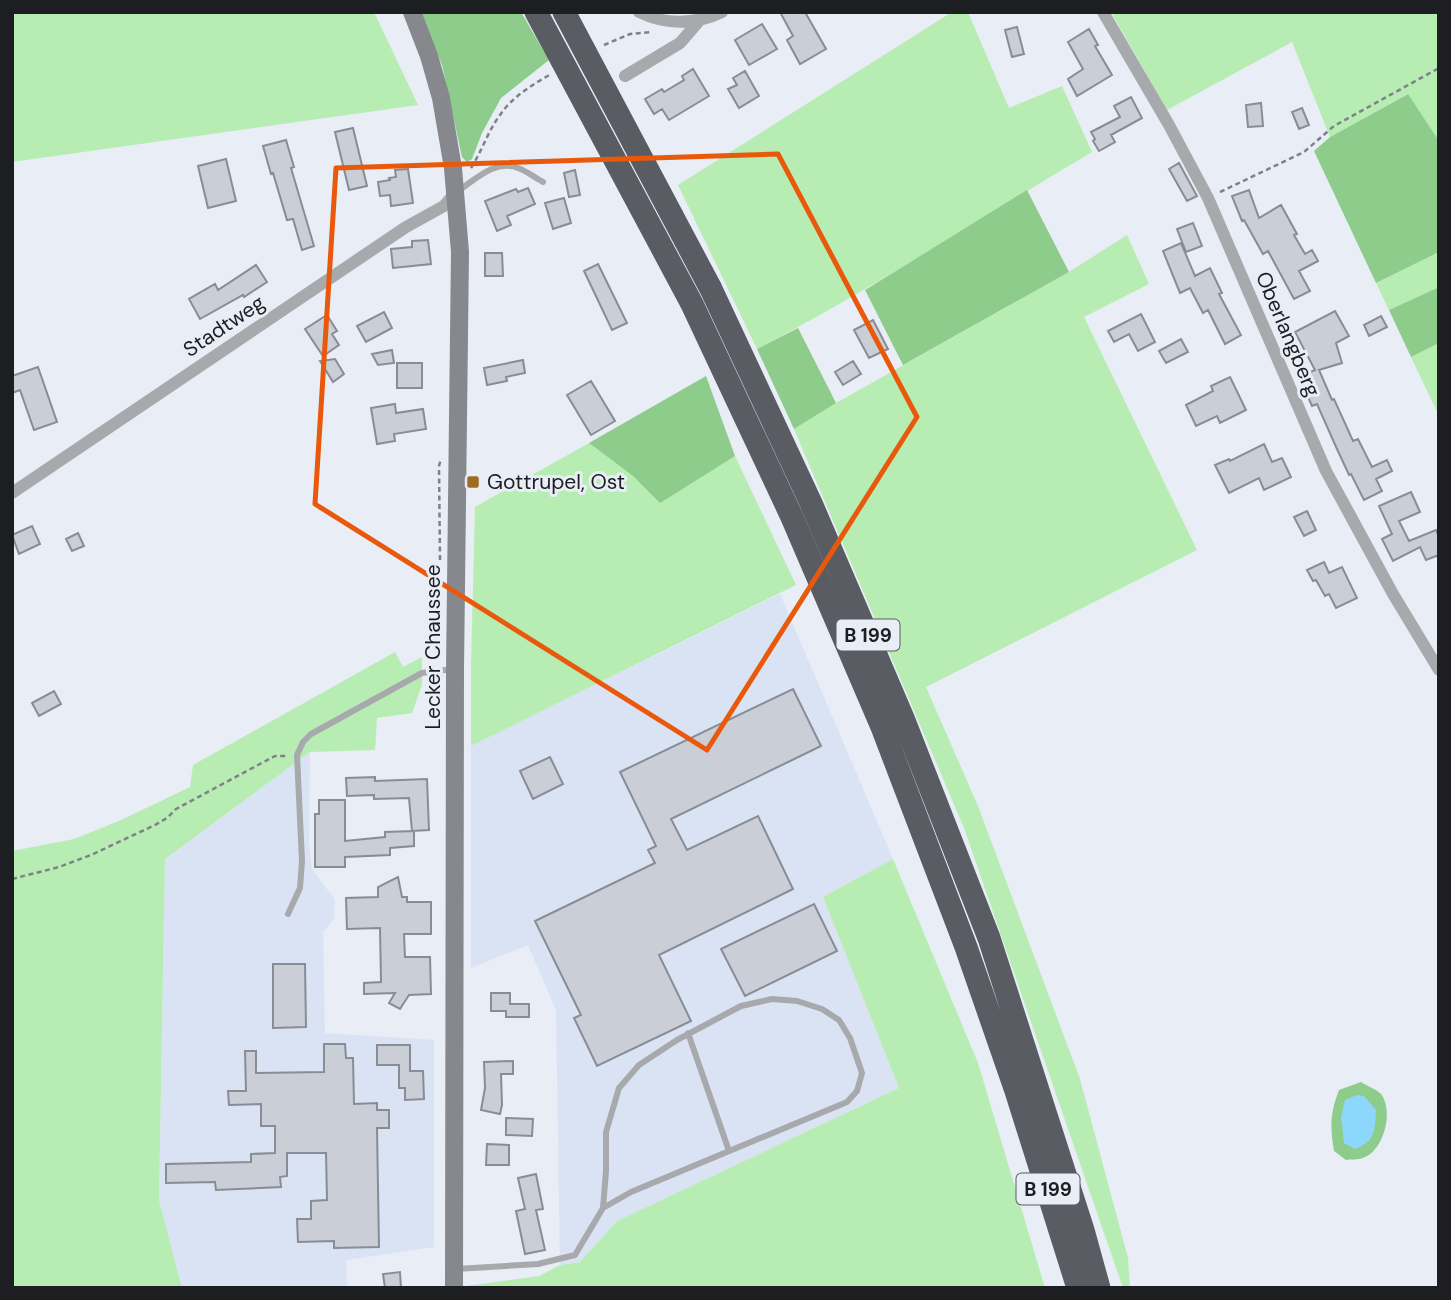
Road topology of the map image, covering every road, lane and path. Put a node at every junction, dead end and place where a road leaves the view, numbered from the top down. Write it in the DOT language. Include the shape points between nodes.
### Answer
graph roads {
  1 [pos="412,12"];
  2 [pos="536,12"];
  3 [pos="565,12"];
  4 [pos="639,12"];
  5 [pos="722,12"];
  6 [pos="1103,12"];
  7 [pos="699,21"];
  8 [pos="680,43"];
  9 [pos="604,45"];
  10 [pos="1439,68"];
  11 [pos="551,74"];
  12 [pos="625,76"];
  13 [pos="543,182"];
  14 [pos="456,192"];
  15 [pos="1208,198"];
  16 [pos="12,493"];
  17 [pos="455,669"];
  18 [pos="1439,670"];
  19 [pos="297,755"];
  20 [pos="12,879"];
  21 [pos="288,914"];
  22 [pos="688,1033"];
  23 [pos="729,1151"];
  24 [pos="603,1208"];
  25 [pos="454,1269"];
  26 [pos="454,1288"];
  27 [pos="1078,1288"];
  28 [pos="1099,1288"];
  1 -- 14 [label="street, Lecker Chaussee" via="441,98"];
  2 -- 27 [label="highway, B 199" via="692,304 882,727 971,960"];
  3 -- 28 [label="highway, B 199" via="711,289 811,503 903,719 989,938"];
  4 -- 7 [label="street" via="673,22"];
  5 -- 7 [label="street"];
  6 -- 15 [label="street, Oberlangberg"];
  7 -- 8 [label="street"];
  8 -- 9 [label="path" via="650,32 630,34"];
  8 -- 12 [label="street"];
  10 -- 15 [label="path" via="1334,126 1304,152"];
  11 -- 14 [label="path" via="529,86 499,115"];
  13 -- 14 [label="lane" via="518,168 494,166"];
  14 -- 16 [label="street, Stadtweg" via="444,206 394,234"];
  14 -- 17 [label="street, Lecker Chaussee" via="460,252"];
  15 -- 18 [label="street, Oberlangberg" via="1326,471"];
  17 -- 19 [label="lane" via="422,673 398,686 311,734"];
  17 -- 25 [label="street, Lecker Chaussee"];
  19 -- 20 [label="path" via="275,756 155,825 91,855"];
  19 -- 21 [label="lane" via="302,861 300,888"];
  22 -- 23 [label="lane"];
  22 -- 23 [label="lane" via="741,1006 772,999 822,1009 839,1020 850,1038 862,1073 858,1091 848,1102"];
  22 -- 24 [label="lane" via="639,1065 619,1088 606,1132"];
  23 -- 24 [label="lane"];
  24 -- 25 [label="lane" via="575,1255 538,1265"];
  25 -- 26 [label="street, Lecker Chaussee"];
}
